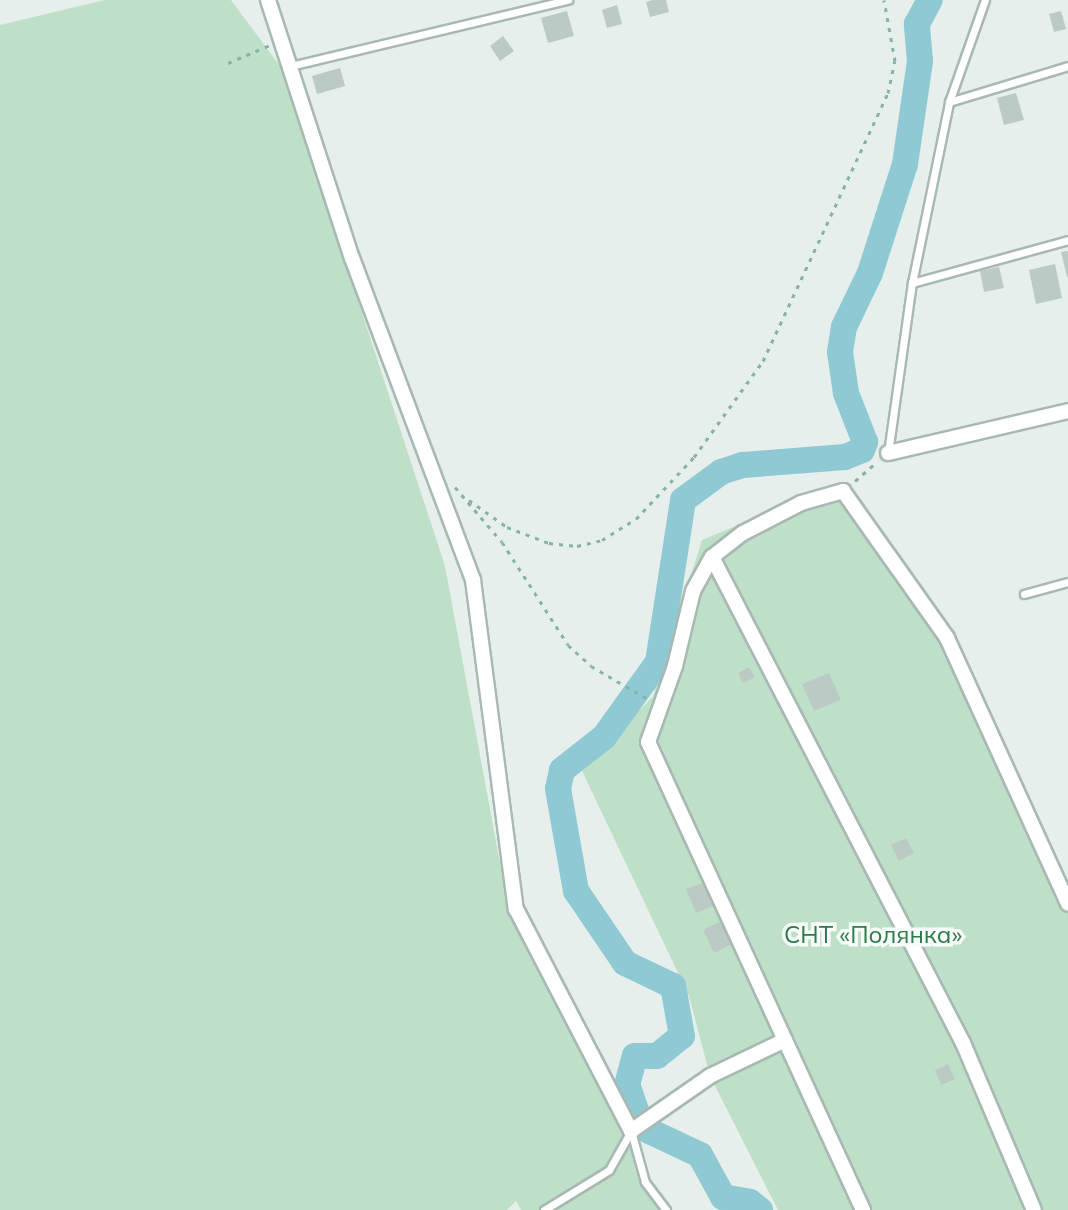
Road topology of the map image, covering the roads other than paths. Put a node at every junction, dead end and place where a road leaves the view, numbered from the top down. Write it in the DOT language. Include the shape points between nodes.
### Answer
graph roads {
  1 [pos="268,0"];
  2 [pos="568,0"];
  3 [pos="985,0"];
  4 [pos="1068,66"];
  5 [pos="289,67"];
  6 [pos="949,102"];
  7 [pos="1068,240"];
  8 [pos="912,283"];
  9 [pos="1068,411"];
  10 [pos="888,453"];
  11 [pos="712,557"];
  12 [pos="1068,582"];
  13 [pos="1024,594"];
  14 [pos="1068,904"];
  15 [pos="785,1040"];
  16 [pos="631,1131"];
  17 [pos="544,1210"];
  18 [pos="666,1210"];
  19 [pos="863,1210"];
  20 [pos="1034,1210"];
  1 -- 5 [label="street"];
  2 -- 5 [label="lane"];
  3 -- 6 [label="lane"];
  4 -- 6 [label="lane"];
  5 -- 16 [label="street" via="352,258 473,580 516,909"];
  6 -- 8 [label="lane"];
  7 -- 8 [label="lane"];
  8 -- 10 [label="lane"];
  9 -- 10 [label="street"];
  11 -- 14 [label="street" via="743,533 801,503 843,491 947,638"];
  11 -- 15 [label="street" via="693,591 675,666 648,742"];
  11 -- 20 [label="street" via="963,1043"];
  12 -- 13 [label="lane"];
  15 -- 16 [label="street" via="710,1076"];
  15 -- 19 [label="street"];
  16 -- 17 [label="lane" via="609,1170"];
  16 -- 18 [label="lane" via="645,1182"];
}
